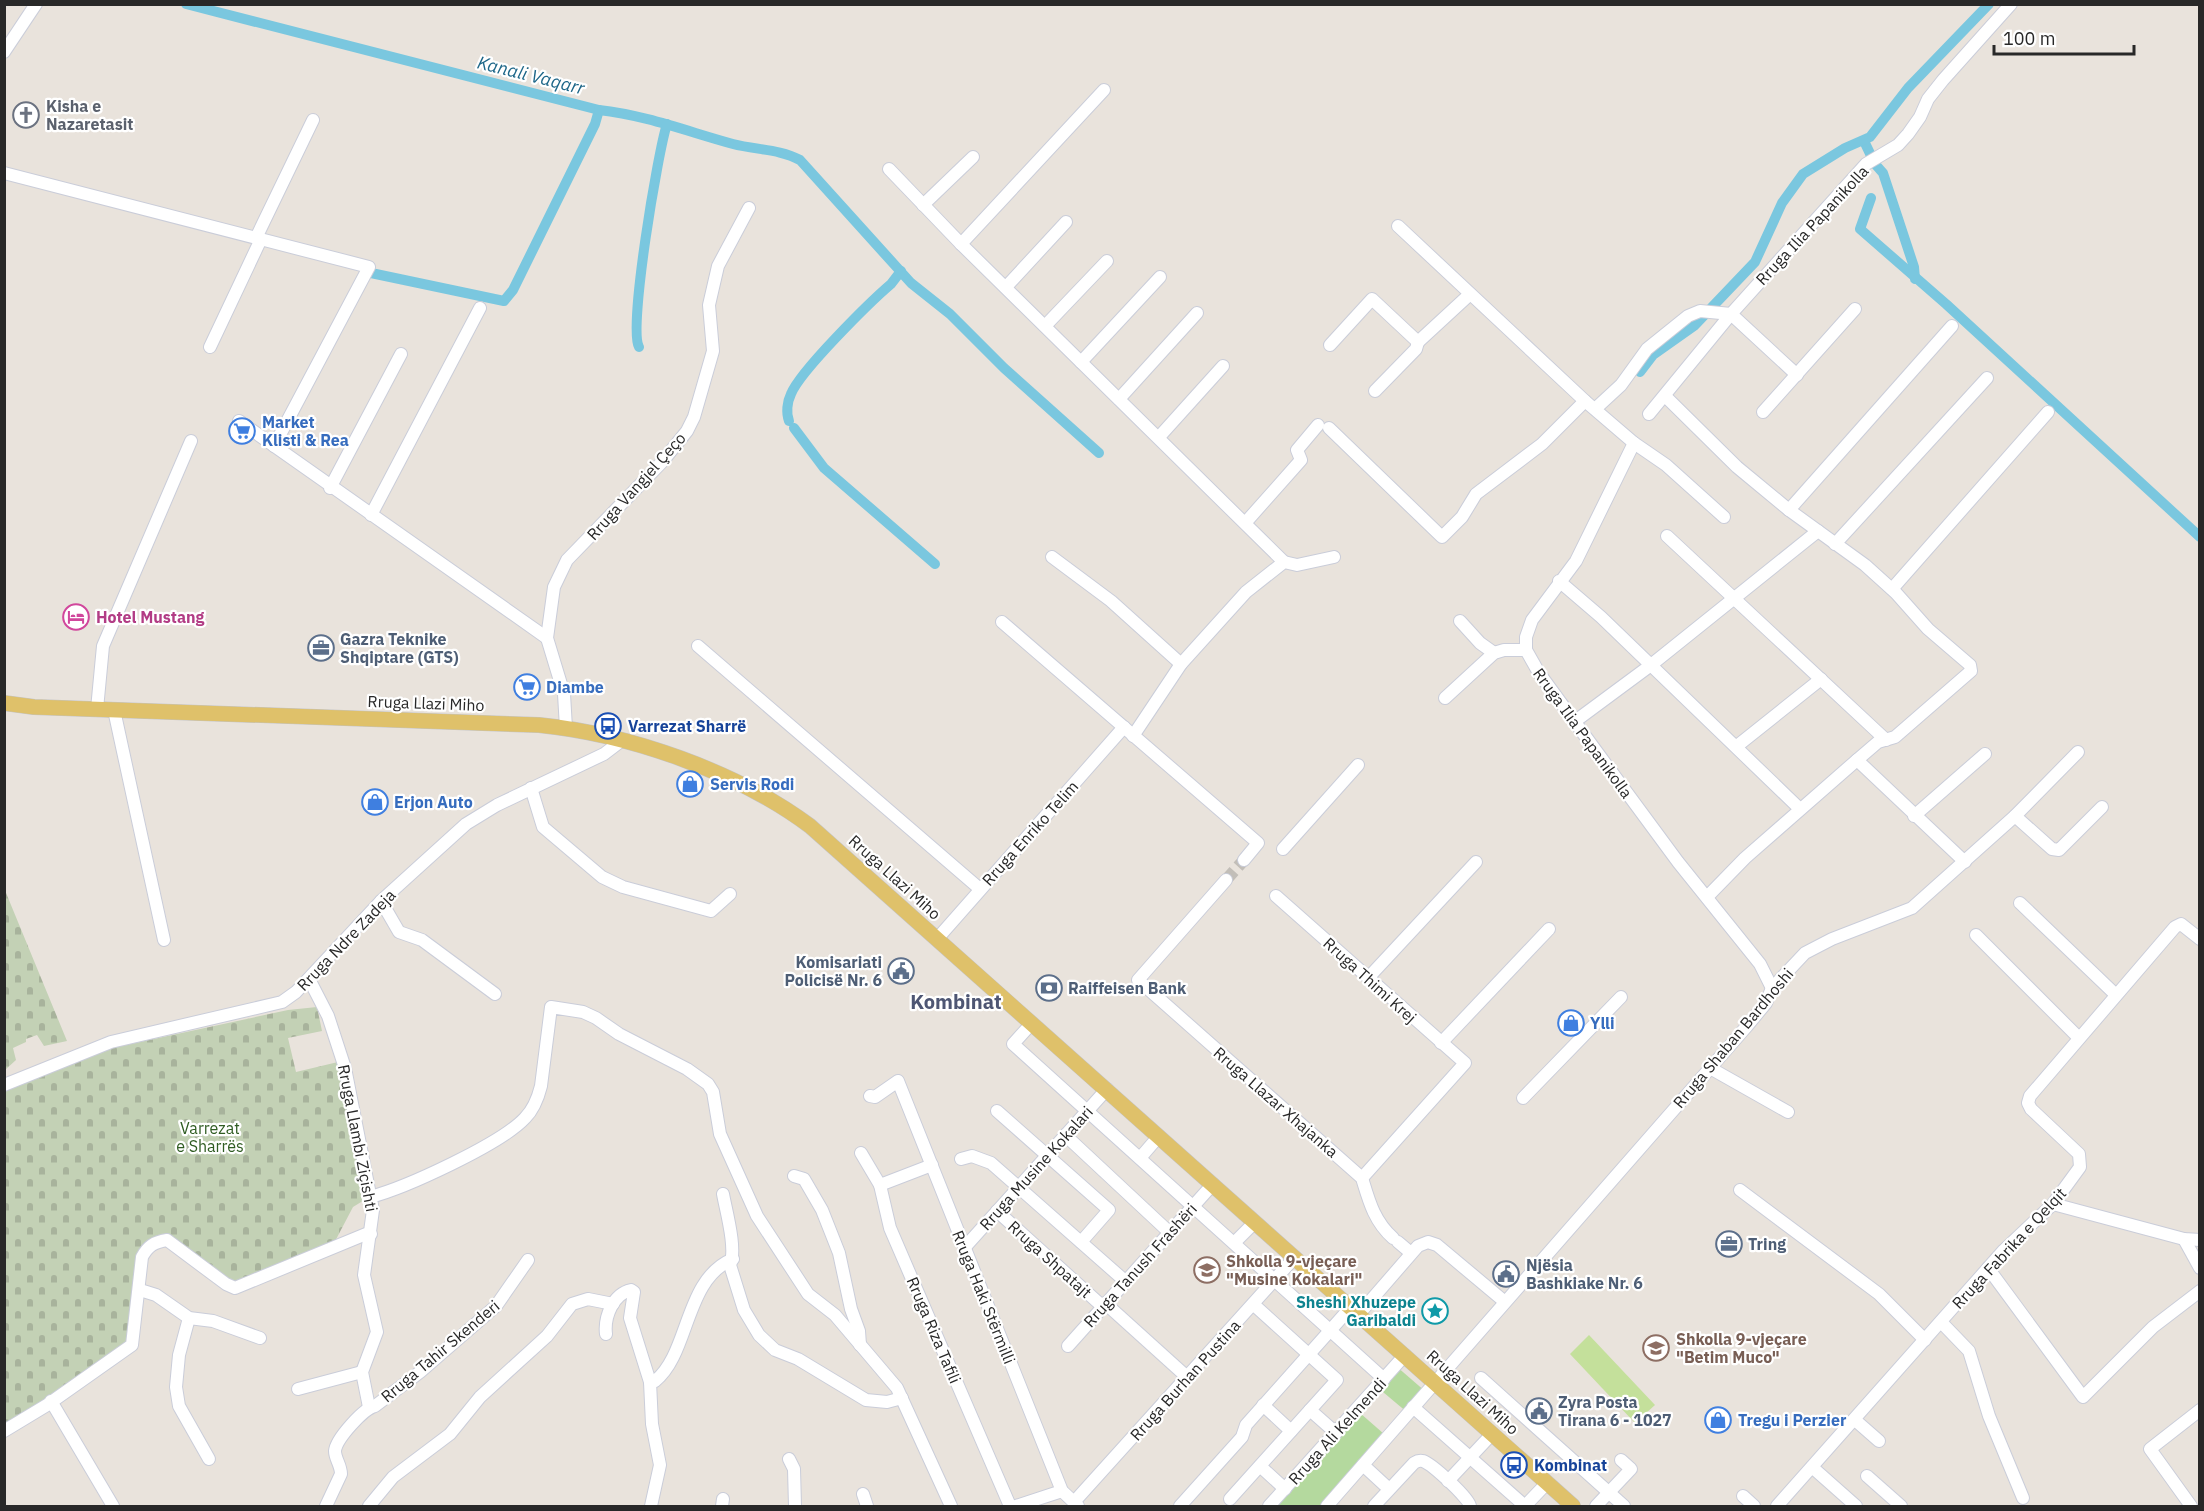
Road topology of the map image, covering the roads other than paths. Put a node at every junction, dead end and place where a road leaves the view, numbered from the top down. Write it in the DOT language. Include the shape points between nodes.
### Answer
graph roads {
  1 [pos="36,4"];
  2 [pos="2012,4"];
  3 [pos="4,52"];
  4 [pos="1104,90"];
  5 [pos="313,120"];
  6 [pos="973,157"];
  7 [pos="889,169"];
  8 [pos="4,173"];
  9 [pos="923,205"];
  10 [pos="749,208"];
  11 [pos="1066,222"];
  12 [pos="1398,225"];
  13 [pos="258,238"];
  14 [pos="962,244"];
  15 [pos="1107,261"];
  16 [pos="1160,277"];
  17 [pos="1006,287"];
  18 [pos="1469,295"];
  19 [pos="480,308"];
  20 [pos="1855,309"];
  21 [pos="1197,313"];
  22 [pos="1726,315"];
  23 [pos="1044,326"];
  24 [pos="1952,326"];
  25 [pos="1418,342"];
  26 [pos="1330,345"];
  27 [pos="210,347"];
  28 [pos="401,354"];
  29 [pos="1081,362"];
  30 [pos="1223,366"];
  31 [pos="1797,375"];
  32 [pos="1988,378"];
  33 [pos="1375,391"];
  34 [pos="1665,396"];
  35 [pos="1119,399"];
  36 [pos="1590,405"];
  37 [pos="1763,412"];
  38 [pos="2048,412"];
  39 [pos="1649,414"];
  40 [pos="239,421"];
  41 [pos="1159,437"];
  42 [pos="191,441"];
  43 [pos="1634,443"];
  44 [pos="274,446"];
  45 [pos="330,488"];
  46 [pos="1789,510"];
  47 [pos="371,515"];
  48 [pos="1724,517"];
  49 [pos="1246,522"];
  50 [pos="1818,531"];
  51 [pos="1667,536"];
  52 [pos="1835,544"];
  53 [pos="1052,557"];
  54 [pos="1334,557"];
  55 [pos="1284,562"];
  56 [pos="1560,581"];
  57 [pos="1892,589"];
  58 [pos="1734,599"];
  59 [pos="1460,621"];
  60 [pos="1002,622"];
  61 [pos="547,638"];
  62 [pos="698,646"];
  63 [pos="1526,650"];
  64 [pos="1494,653"];
  65 [pos="1181,664"];
  66 [pos="1651,665"];
  67 [pos="1821,679"];
  68 [pos="1445,698"];
  69 [pos="4,703"];
  70 [pos="97,709"];
  71 [pos="114,710"];
  72 [pos="1574,722"];
  73 [pos="566,728"];
  74 [pos="1129,731"];
  75 [pos="1886,740"];
  76 [pos="621,741"];
  77 [pos="1737,746"];
  78 [pos="2078,752"];
  79 [pos="1985,754"];
  80 [pos="1857,760"];
  81 [pos="1358,765"];
  82 [pos="531,788"];
  83 [pos="2102,807"];
  84 [pos="1800,809"];
  85 [pos="1914,816"];
  86 [pos="2015,816"];
  87 [pos="1283,849"];
  88 [pos="1244,860"];
  89 [pos="1476,862"];
  90 [pos="1965,862"];
  91 [pos="1226,880"];
  92 [pos="980,889"];
  93 [pos="730,894"];
  94 [pos="1276,896"];
  95 [pos="1707,897"];
  96 [pos="381,901"];
  97 [pos="2020,903"];
  98 [pos="1549,929"];
  99 [pos="1976,935"];
  100 [pos="937,939"];
  101 [pos="2199,939"];
  102 [pos="164,940"];
  103 [pos="1368,978"];
  104 [pos="309,979"];
  105 [pos="1772,988"];
  106 [pos="495,994"];
  107 [pos="2116,995"];
  108 [pos="1621,997"];
  109 [pos="1032,1023"];
  110 [pos="2079,1038"];
  111 [pos="1441,1043"];
  112 [pos="1710,1068"];
  113 [pos="4,1084"];
  114 [pos="1107,1089"];
  115 [pos="870,1096"];
  116 [pos="1523,1098"];
  117 [pos="997,1111"];
  118 [pos="1088,1111"];
  119 [pos="1788,1112"];
  120 [pos="1065,1135"];
  121 [pos="1159,1136"];
  122 [pos="861,1153"];
  123 [pos="1047,1156"];
  124 [pos="1140,1158"];
  125 [pos="961,1159"];
  126 [pos="932,1165"];
  127 [pos="794,1176"];
  128 [pos="1362,1178"];
  129 [pos="1213,1184"];
  130 [pos="880,1185"];
  131 [pos="1020,1186"];
  132 [pos="1740,1190"];
  133 [pos="723,1194"];
  134 [pos="370,1197"];
  135 [pos="2053,1204"];
  136 [pos="1193,1206"];
  137 [pos="997,1211"];
  138 [pos="1255,1222"];
  139 [pos="1169,1232"];
  140 [pos="371,1234"];
  141 [pos="2184,1239"];
  142 [pos="2199,1240"];
  143 [pos="1081,1242"];
  144 [pos="1234,1243"];
  145 [pos="965,1247"];
  146 [pos="1412,1253"];
  147 [pos="1295,1257"];
  148 [pos="733,1259"];
  149 [pos="528,1260"];
  150 [pos="1988,1268"];
  151 [pos="2199,1268"];
  152 [pos="1275,1280"];
  153 [pos="1125,1281"];
  154 [pos="140,1290"];
  155 [pos="2199,1290"];
  156 [pos="1505,1302"];
  157 [pos="613,1304"];
  158 [pos="1252,1304"];
  159 [pos="1104,1305"];
  160 [pos="1355,1311"];
  161 [pos="189,1318"];
  162 [pos="1941,1323"];
  163 [pos="1331,1331"];
  164 [pos="606,1334"];
  165 [pos="260,1338"];
  166 [pos="1925,1340"];
  167 [pos="860,1345"];
  168 [pos="1068,1346"];
  169 [pos="1309,1354"];
  170 [pos="1405,1355"];
  171 [pos="362,1372"];
  172 [pos="1187,1377"];
  173 [pos="1481,1378"];
  174 [pos="1384,1379"];
  175 [pos="650,1382"];
  176 [pos="1434,1382"];
  177 [pos="298,1389"];
  178 [pos="902,1398"];
  179 [pos="51,1401"];
  180 [pos="1263,1405"];
  181 [pos="369,1407"];
  182 [pos="1413,1407"];
  183 [pos="1310,1410"];
  184 [pos="2199,1410"];
  185 [pos="1855,1420"];
  186 [pos="4,1431"];
  187 [pos="1291,1431"];
  188 [pos="1335,1433"];
  189 [pos="1492,1434"];
  190 [pos="1879,1442"];
  191 [pos="1470,1457"];
  192 [pos="789,1459"];
  193 [pos="209,1460"];
  194 [pos="1621,1460"];
  195 [pos="1363,1465"];
  196 [pos="1260,1466"];
  197 [pos="1812,1467"];
  198 [pos="1867,1476"];
  199 [pos="1448,1481"];
  200 [pos="1547,1483"];
  201 [pos="1285,1489"];
  202 [pos="1389,1489"];
  203 [pos="1062,1491"];
  204 [pos="1609,1493"];
  205 [pos="863,1494"];
  206 [pos="1743,1496"];
  207 [pos="2023,1498"];
  208 [pos="1230,1499"];
  209 [pos="1076,1504"];
  210 [pos="113,1506"];
  211 [pos="326,1506"];
  212 [pos="369,1506"];
  213 [pos="651,1506"];
  214 [pos="795,1506"];
  215 [pos="867,1506"];
  216 [pos="951,1506"];
  217 [pos="1010,1506"];
  218 [pos="1016,1506"];
  219 [pos="1180,1506"];
  220 [pos="1269,1506"];
  221 [pos="1327,1506"];
  222 [pos="1374,1506"];
  223 [pos="1470,1506"];
  224 [pos="1525,1506"];
  225 [pos="1574,1506"];
  226 [pos="1596,1506"];
  227 [pos="1624,1506"];
  228 [pos="1754,1506"];
  229 [pos="1777,1506"];
  230 [pos="1857,1506"];
  231 [pos="1901,1506"];
  232 [pos="2191,1506"];
  1 -- 3 [label="street"];
  2 -- 22 [label="street, Rruga Ilia Papanikolla" via="1943,80 1898,145 1866,164"];
  4 -- 14 [label="street"];
  5 -- 13 [label="street"];
  6 -- 9 [label="street"];
  7 -- 9 [label="street"];
  8 -- 13 [label="street"];
  9 -- 14 [label="street"];
  10 -- 61 [label="street, Rruga Vangjel Çeço" via="718,266 709,305 713,351 694,417 662,462 567,560 555,587"];
  11 -- 17 [label="street"];
  12 -- 18 [label="street"];
  13 -- 27 [label="street"];
  13 -- 44 [label="street" via="369,267"];
  14 -- 17 [label="street"];
  15 -- 23 [label="street"];
  16 -- 29 [label="street"];
  17 -- 23 [label="street"];
  18 -- 25 [label="street"];
  18 -- 36 [label="street"];
  19 -- 47 [label="street"];
  20 -- 31 [label="street"];
  21 -- 35 [label="street"];
  22 -- 31 [label="street"];
  22 -- 34 [label="street, Rruga Ilia Papanikolla"];
  22 -- 36 [label="street" via="1700,311 1688,316 1652,343 1621,385"];
  23 -- 29 [label="street"];
  24 -- 46 [label="street"];
  25 -- 26 [label="street" via="1372,299"];
  25 -- 33 [label="street" via="1416,349"];
  28 -- 45 [label="street"];
  29 -- 35 [label="street"];
  30 -- 41 [label="street"];
  31 -- 37 [label="street"];
  32 -- 52 [label="street"];
  34 -- 39 [label="street, Rruga Ilia Papanikolla"];
  34 -- 46 [label="street" via="1737,467"];
  35 -- 41 [label="street"];
  36 -- 43 [label="street"];
  36 -- 49 [label="street" via="1476,494 1462,517 1442,537 1324,427 1297,450 1301,460"];
  38 -- 57 [label="street"];
  40 -- 44 [label="street"];
  41 -- 49 [label="street"];
  42 -- 70 [label="street" via="104,646"];
  43 -- 48 [label="street" via="1666,465"];
  43 -- 56 [label="street, Rruga Ilia Papanikolla" via="1576,561"];
  44 -- 45 [label="street"];
  45 -- 47 [label="street"];
  46 -- 50 [label="street"];
  47 -- 61 [label="street"];
  49 -- 55 [label="street"];
  50 -- 52 [label="street"];
  50 -- 58 [label="street"];
  51 -- 58 [label="street"];
  52 -- 57 [label="street"];
  53 -- 65 [label="street" via="1111,601"];
  54 -- 55 [label="street" via="1297,565"];
  55 -- 65 [label="street, Rruga Enriko Telim" via="1246,592"];
  56 -- 63 [label="street, Rruga Ilia Papanikolla" via="1532,620"];
  56 -- 66 [label="street"];
  57 -- 75 [label="street" via="1928,629 1970,665 1971,671 1895,737"];
  58 -- 66 [label="street"];
  58 -- 67 [label="street"];
  59 -- 64 [label="street"];
  60 -- 74 [label="street"];
  61 -- 73 [label="street, Rruga Vangjel Çeço" via="564,694"];
  62 -- 92 [label="street"];
  63 -- 64 [label="street"];
  63 -- 72 [label="street, Rruga Ilia Papanikolla"];
  64 -- 68 [label="street"];
  65 -- 74 [label="street, Rruga Enriko Telim"];
  66 -- 72 [label="street"];
  66 -- 77 [label="street"];
  67 -- 75 [label="street"];
  67 -- 77 [label="street"];
  69 -- 70 [label="main road, Rruga Llazi Miho"];
  70 -- 71 [label="main road, Rruga Llazi Miho"];
  71 -- 73 [label="main road, Rruga Llazi Miho"];
  71 -- 102 [label="street"];
  72 -- 95 [label="street, Rruga Ilia Papanikolla"];
  73 -- 76 [label="main road, Rruga Llazi Miho"];
  74 -- 88 [label="street" via="1258,843"];
  74 -- 92 [label="street, Rruga Enriko Telim"];
  75 -- 80 [label="street"];
  76 -- 82 [label="street, Rruga Ndre Zadeja" via="604,754"];
  76 -- 100 [label="main road, Rruga Llazi Miho" via="718,773 775,802 810,826"];
  77 -- 84 [label="street"];
  78 -- 86 [label="street, Rruga Shaban Bardhoshi"];
  79 -- 85 [label="street"];
  80 -- 84 [label="street"];
  80 -- 85 [label="street"];
  81 -- 87 [label="street"];
  82 -- 93 [label="street" via="543,827 607,880 711,911"];
  82 -- 96 [label="street, Rruga Ndre Zadeja" via="466,824"];
  83 -- 86 [label="street" via="2059,850 2052,849"];
  84 -- 95 [label="street"];
  85 -- 90 [label="street"];
  86 -- 90 [label="street, Rruga Shaban Bardhoshi"];
  89 -- 103 [label="street"];
  90 -- 105 [label="street, Rruga Shaban Bardhoshi" via="1911,908 1805,953"];
  91 -- 128 [label="street, Rruga Llazar Xhajanka" via="1138,980"];
  92 -- 100 [label="street, Rruga Enriko Telim"];
  94 -- 103 [label="street, Rruga Thimi Krej"];
  95 -- 105 [label="street, Rruga Ilia Papanikolla" via="1760,964"];
  96 -- 104 [label="street, Rruga Ndre Zadeja"];
  96 -- 106 [label="street" via="399,932 422,940"];
  97 -- 107 [label="street"];
  98 -- 111 [label="street"];
  99 -- 110 [label="street"];
  100 -- 109 [label="main road, Rruga Llazi Miho"];
  101 -- 107 [label="street, Rruga Fabrika e Qelqit" via="2185,926 2178,925"];
  103 -- 111 [label="street, Rruga Thimi Krej"];
  104 -- 113 [label="street, Rruga Ndre Zadeja" via="275,1005 111,1042"];
  104 -- 134 [label="street, Rruga Llambi Ziçishti" via="328,1016 345,1068"];
  105 -- 112 [label="street, Rruga Shaban Bardhoshi" via="1766,1003"];
  107 -- 110 [label="street, Rruga Fabrika e Qelqit"];
  108 -- 116 [label="street"];
  109 -- 114 [label="main road, Rruga Llazi Miho"];
  109 -- 118 [label="street" via="1013,1044"];
  110 -- 135 [label="street, Rruga Fabrika e Qelqit" via="2028,1099 2031,1109 2069,1143 2081,1161"];
  111 -- 128 [label="street, Rruga Thimi Krej" via="1465,1063"];
  112 -- 119 [label="street"];
  112 -- 156 [label="street, Rruga Shaban Bardhoshi"];
  114 -- 118 [label="street, Rruga Musine Kokalari"];
  114 -- 121 [label="main road, Rruga Llazi Miho"];
  115 -- 126 [label="street, Rruga Haki Stërmilli" via="875,1097 898,1081"];
  117 -- 123 [label="street"];
  118 -- 120 [label="street, Rruga Musine Kokalari"];
  118 -- 124 [label="street"];
  120 -- 123 [label="street, Rruga Musine Kokalari"];
  120 -- 139 [label="street"];
  121 -- 124 [label="street"];
  121 -- 129 [label="main road, Rruga Llazi Miho"];
  122 -- 130 [label="street, Rruga Riza Tafili"];
  123 -- 131 [label="street, Rruga Musine Kokalari"];
  123 -- 143 [label="street" via="1109,1210"];
  124 -- 136 [label="street"];
  125 -- 131 [label="street" via="984,1159"];
  126 -- 130 [label="street"];
  126 -- 145 [label="street, Rruga Haki Stërmilli"];
  127 -- 167 [label="street" via="804,1179 834,1240"];
  128 -- 146 [label="street" via="1382,1228"];
  129 -- 136 [label="street, Rruga Tanush Frashëri"];
  129 -- 138 [label="main road, Rruga Llazi Miho"];
  130 -- 217 [label="street, Rruga Riza Tafili" via="890,1228"];
  131 -- 137 [label="street, Rruga Musine Kokalari"];
  131 -- 143 [label="street"];
  132 -- 166 [label="street" via="1879,1293"];
  133 -- 148 [label="street"];
  134 -- 140 [label="street, Rruga Llambi Ziçishti" via="374,1219"];
  134 -- 167 [label="street" via="402,1188 518,1125 538,1098 551,1007 583,1012 708,1084 720,1134 756,1215 808,1294 830,1310"];
  135 -- 141 [label="street"];
  135 -- 150 [label="street, Rruga Fabrika e Qelqit"];
  136 -- 139 [label="street, Rruga Tanush Frashëri"];
  136 -- 144 [label="street"];
  137 -- 145 [label="street, Rruga Musine Kokalari"];
  137 -- 159 [label="street, Rruga Shpatajt"];
  138 -- 144 [label="street"];
  138 -- 147 [label="main road, Rruga Llazi Miho"];
  139 -- 153 [label="street, Rruga Tanush Frashëri"];
  140 -- 154 [label="street" via="236,1288 176,1245 166,1240 156,1242 146,1248 142,1257"];
  140 -- 171 [label="street, Rruga Llambi Ziçishti" via="364,1275 376,1332"];
  141 -- 142 [label="street"];
  141 -- 151 [label="street"];
  143 -- 153 [label="street"];
  144 -- 152 [label="street"];
  145 -- 203 [label="street, Rruga Haki Stërmilli"];
  146 -- 156 [label="street" via="1423,1243 1433,1243"];
  146 -- 160 [label="street"];
  147 -- 152 [label="street, Rruga Burhan Pustina"];
  147 -- 160 [label="main road, Rruga Llazi Miho"];
  148 -- 175 [label="street" via="718,1265 711,1274 693,1305 666,1370"];
  148 -- 178 [label="street" via="730,1264 744,1310 766,1343 866,1400 887,1402"];
  149 -- 181 [label="street, Rruga Tahir Skenderi" via="496,1306 420,1372"];
  150 -- 155 [label="street" via="2083,1397 2153,1327"];
  150 -- 162 [label="street, Rruga Fabrika e Qelqit"];
  152 -- 158 [label="street, Rruga Burhan Pustina"];
  152 -- 163 [label="street"];
  153 -- 159 [label="street, Rruga Tanush Frashëri"];
  154 -- 161 [label="street" via="156,1295"];
  154 -- 179 [label="street" via="132,1345"];
  156 -- 176 [label="street, Rruga Shaban Bardhoshi"];
  157 -- 164 [label="street" via="606,1320"];
  157 -- 175 [label="street" via="627,1290 634,1292 630,1318"];
  157 -- 212 [label="street" via="588,1299 572,1304 547,1336 480,1396 450,1434 393,1476"];
  158 -- 169 [label="street"];
  158 -- 172 [label="street, Rruga Burhan Pustina"];
  159 -- 168 [label="street, Rruga Tanush Frashëri"];
  159 -- 172 [label="street, Rruga Shpatajt"];
  160 -- 163 [label="street"];
  160 -- 170 [label="main road, Rruga Llazi Miho"];
  161 -- 165 [label="street" via="213,1321"];
  161 -- 193 [label="street" via="176,1387 179,1406"];
  162 -- 166 [label="street, Rruga Fabrika e Qelqit"];
  162 -- 207 [label="street" via="1969,1351 1989,1416"];
  163 -- 169 [label="street"];
  163 -- 174 [label="street"];
  166 -- 185 [label="street, Rruga Fabrika e Qelqit"];
  167 -- 178 [label="street"];
  169 -- 180 [label="street"];
  169 -- 183 [label="street" via="1337,1380"];
  170 -- 174 [label="street, Rruga Ali Kelmendi"];
  170 -- 176 [label="main road, Rruga Llazi Miho"];
  171 -- 177 [label="street"];
  171 -- 181 [label="street"];
  172 -- 209 [label="street, Rruga Burhan Pustina"];
  173 -- 204 [label="street"];
  174 -- 188 [label="street, Rruga Ali Kelmendi"];
  175 -- 213 [label="street" via="652,1424 660,1465"];
  176 -- 182 [label="street, Rruga Shaban Bardhoshi"];
  176 -- 189 [label="main road, Rruga Llazi Miho"];
  178 -- 216 [label="street"];
  179 -- 186 [label="street"];
  179 -- 210 [label="street"];
  180 -- 187 [label="street"];
  180 -- 219 [label="street" via="1246,1425 1242,1437"];
  181 -- 211 [label="street, Rruga Tahir Skenderi" via="337,1445 341,1474"];
  182 -- 191 [label="street"];
  182 -- 195 [label="street, Rruga Shaban Bardhoshi"];
  183 -- 187 [label="street"];
  183 -- 188 [label="street"];
  184 -- 232 [label="street" via="2150,1449"];
  185 -- 190 [label="street"];
  185 -- 197 [label="street, Rruga Fabrika e Qelqit"];
  187 -- 196 [label="street"];
  188 -- 201 [label="street, Rruga Ali Kelmendi"];
  189 -- 191 [label="street"];
  189 -- 200 [label="main road, Rruga Llazi Miho"];
  191 -- 199 [label="street"];
  191 -- 224 [label="street"];
  192 -- 214 [label="street" via="794,1469"];
  194 -- 204 [label="street" via="1631,1469"];
  195 -- 202 [label="street"];
  195 -- 221 [label="street, Rruga Shaban Bardhoshi"];
  196 -- 201 [label="street"];
  196 -- 208 [label="street"];
  197 -- 229 [label="street, Rruga Fabrika e Qelqit"];
  197 -- 230 [label="street"];
  198 -- 231 [label="street"];
  199 -- 202 [label="street" via="1419,1460"];
  199 -- 223 [label="street"];
  200 -- 224 [label="street"];
  200 -- 225 [label="main road, Rruga Llazi Miho"];
  201 -- 220 [label="street, Rruga Ali Kelmendi"];
  202 -- 222 [label="street"];
  203 -- 209 [label="street, Rruga Haki Stërmilli"];
  203 -- 218 [label="street"];
  204 -- 226 [label="street"];
  204 -- 227 [label="street"];
  205 -- 215 [label="street"];
  206 -- 228 [label="street"];
}
